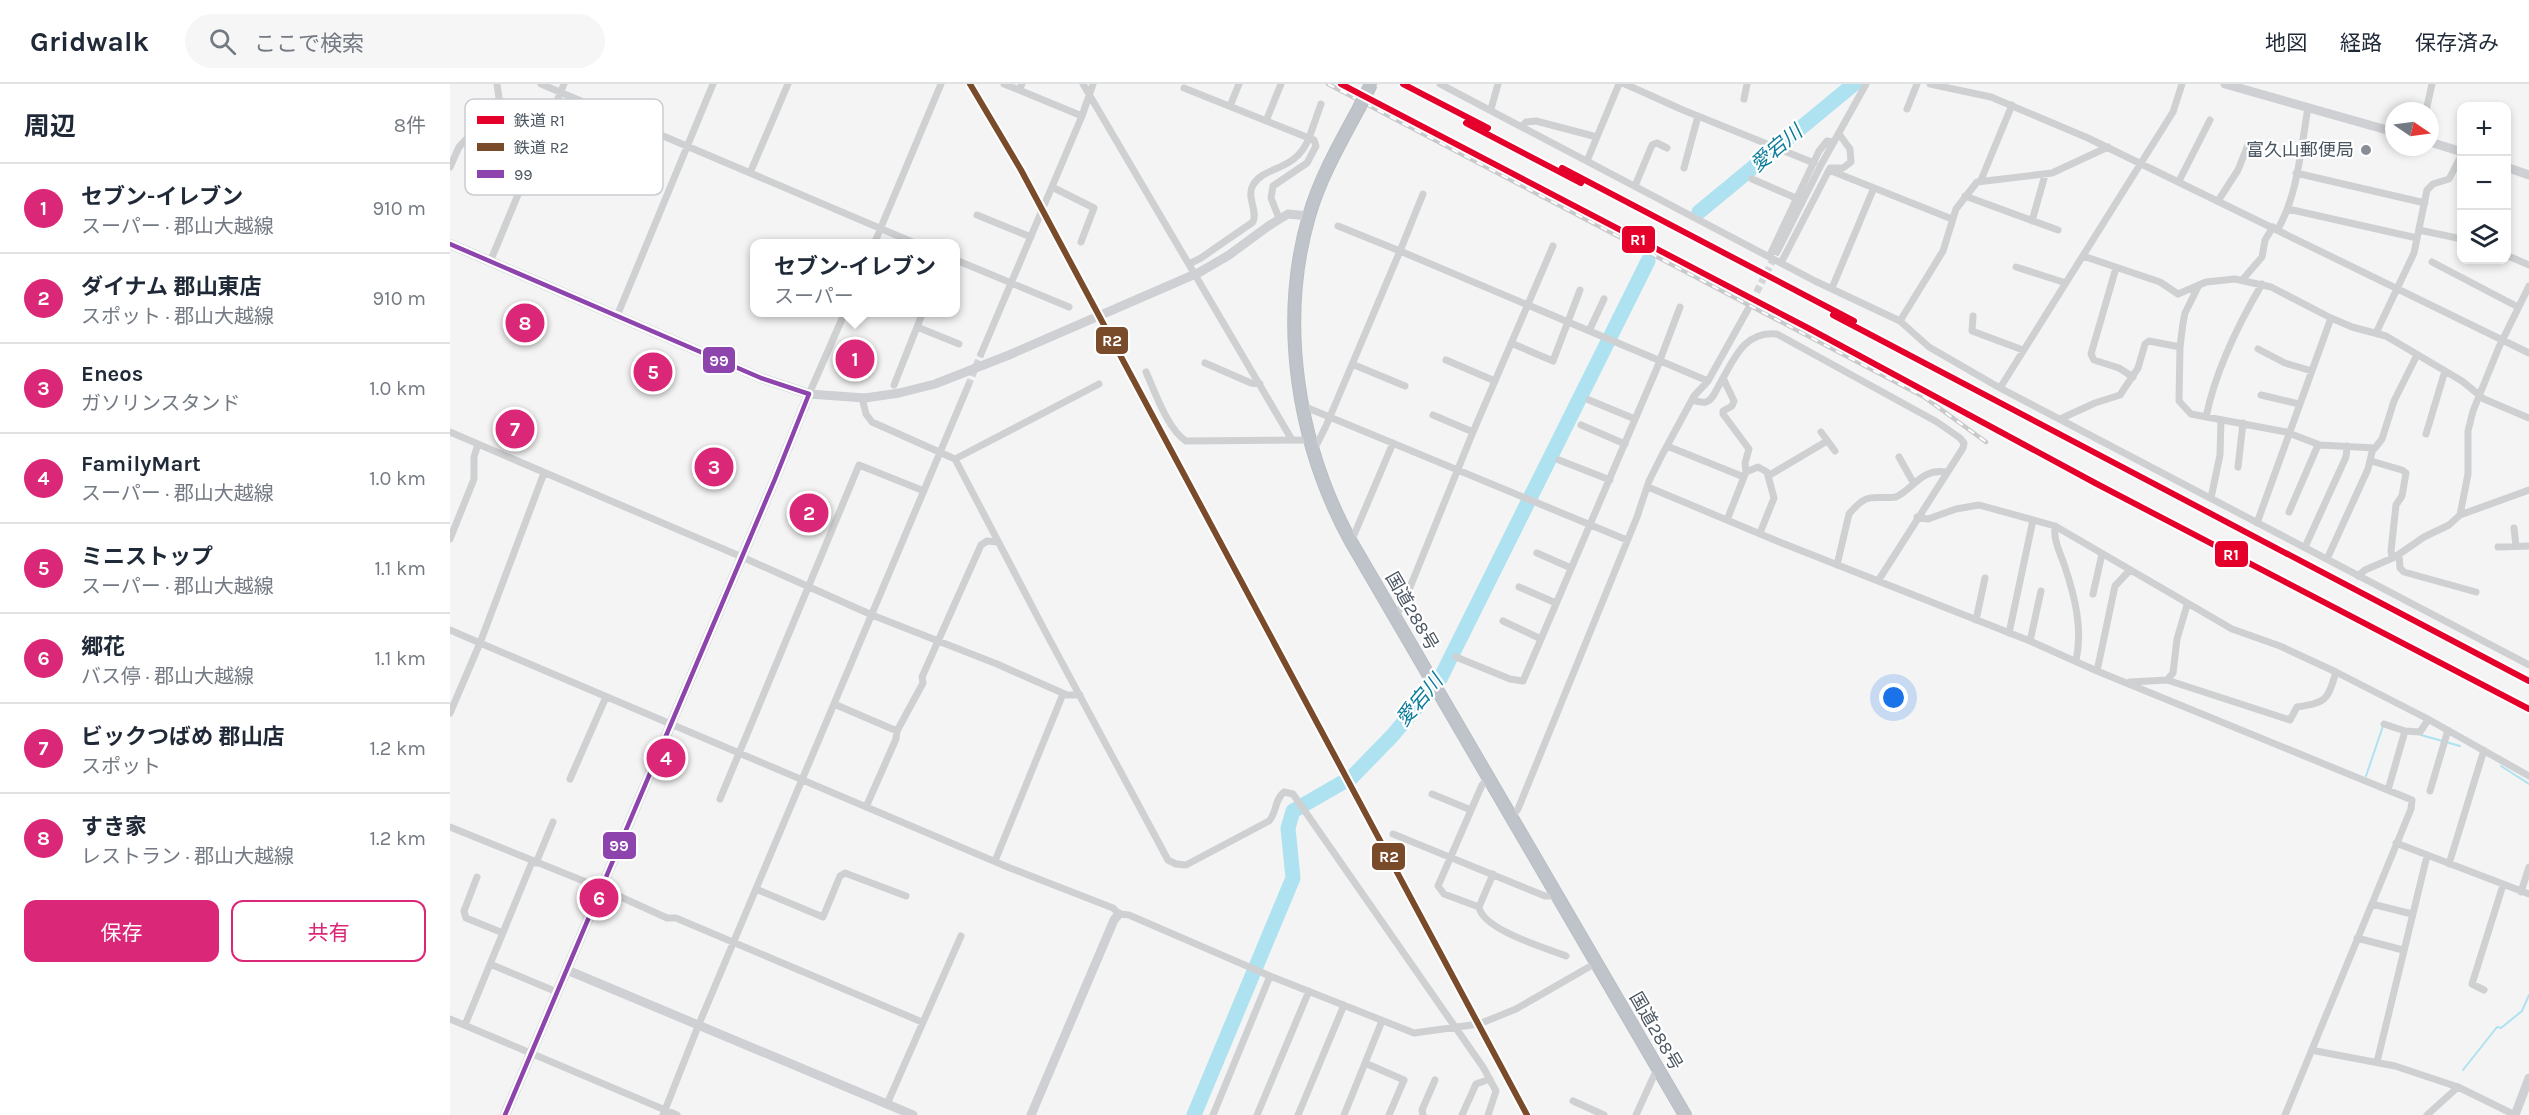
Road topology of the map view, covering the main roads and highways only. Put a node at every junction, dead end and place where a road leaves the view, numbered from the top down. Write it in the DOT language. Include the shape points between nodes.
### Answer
graph roads {
  1 [pos="1371,84"];
  2 [pos="450,244"];
  3 [pos="505,1115"];
  4 [pos="1685,1115"];
  1 -- 4 [label="highway, 国道288号, bridge" via="1325,172 1309,216 1297,282 1295,349 1312,453 1324,489 1350,540"];
  2 -- 3 [label="main road" via="761,378 809,394"];
}
